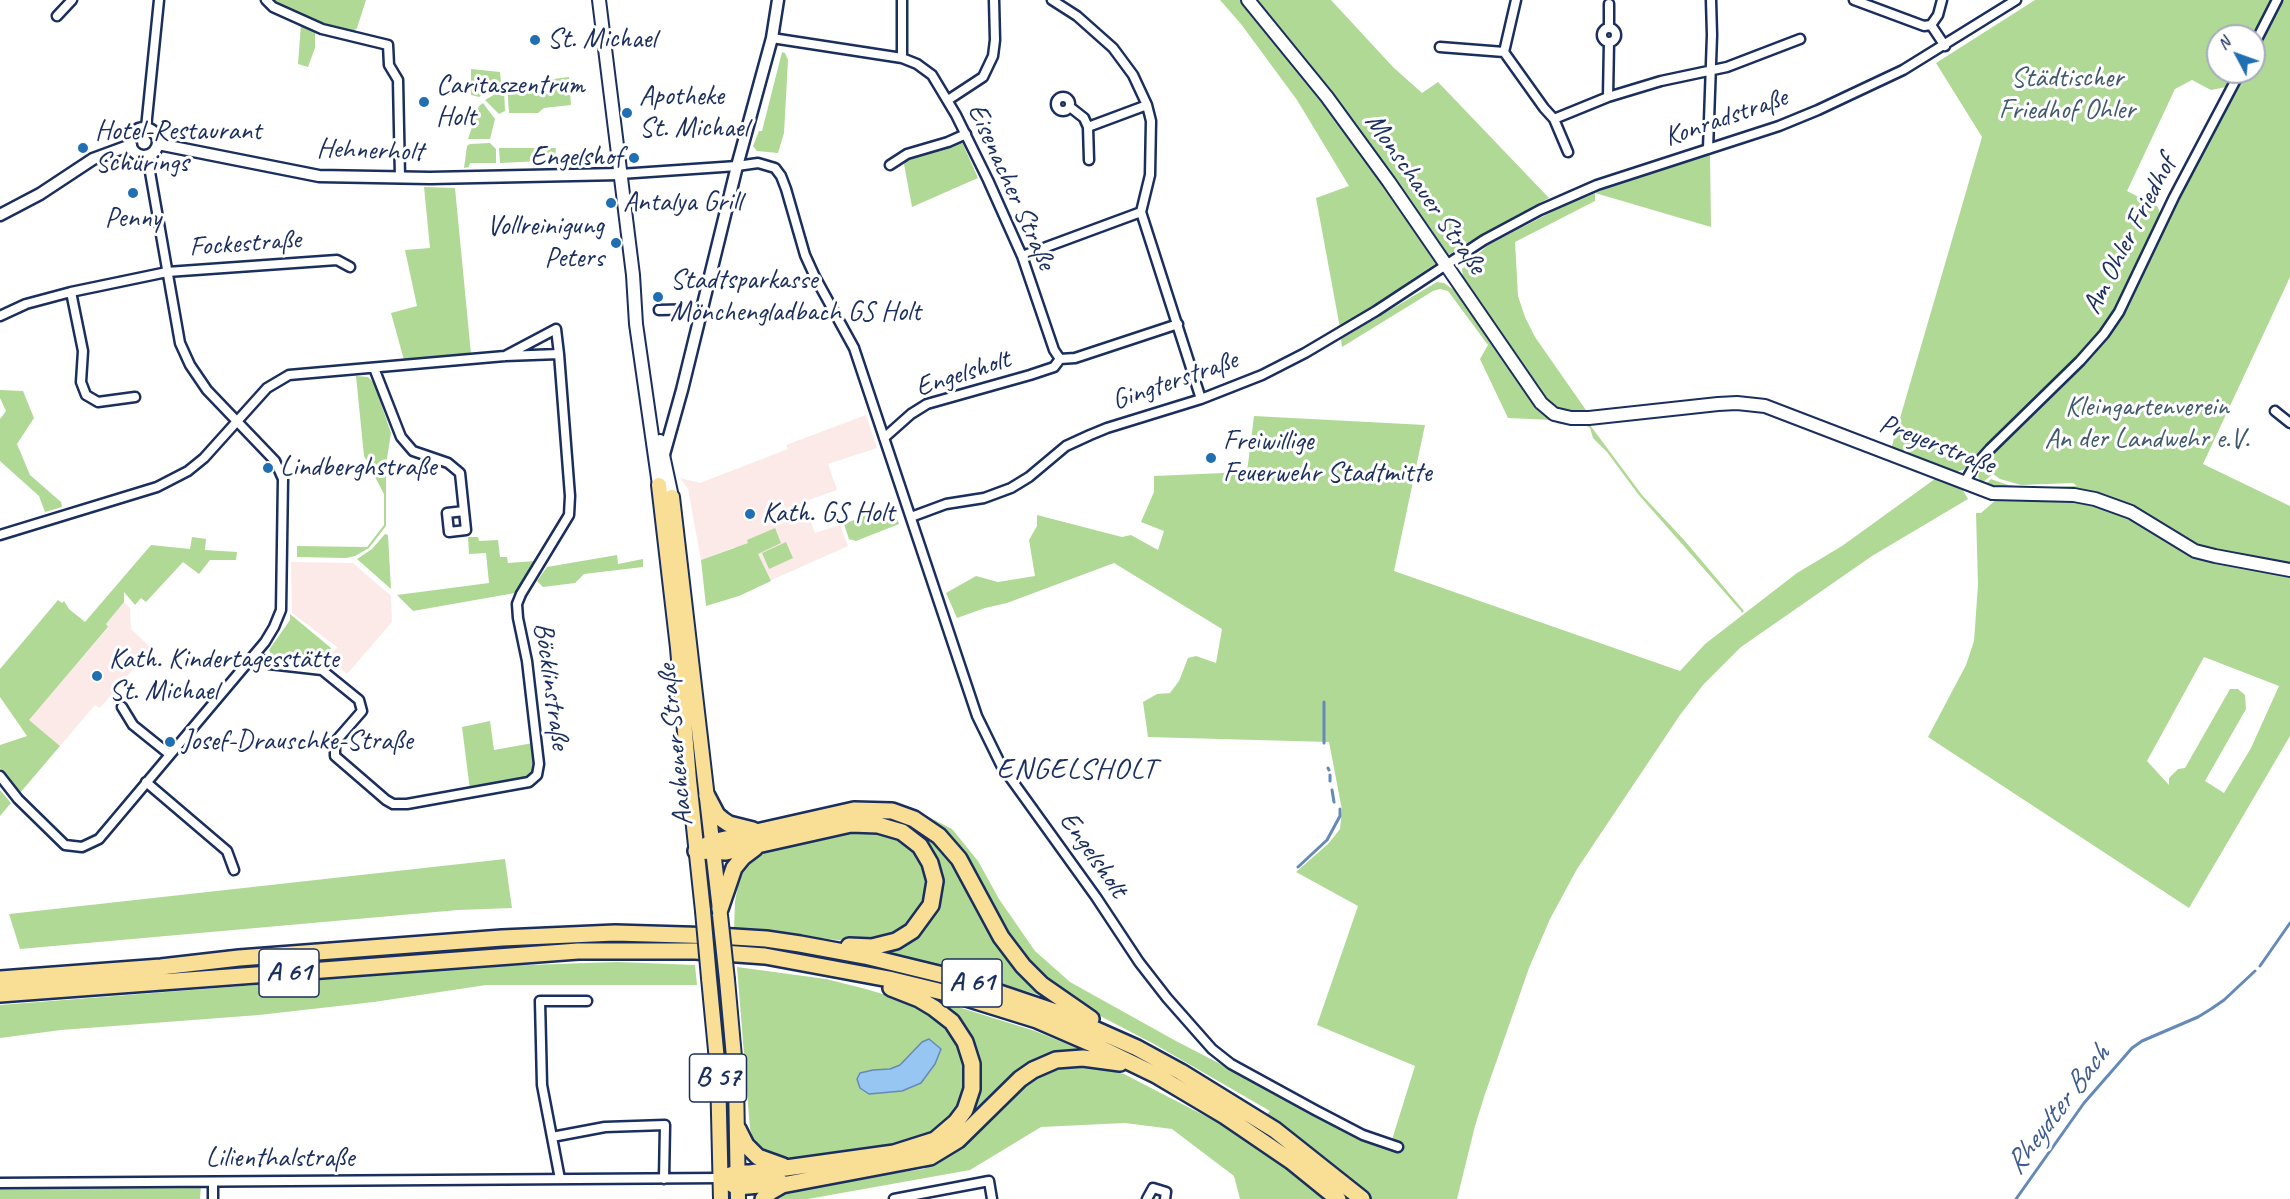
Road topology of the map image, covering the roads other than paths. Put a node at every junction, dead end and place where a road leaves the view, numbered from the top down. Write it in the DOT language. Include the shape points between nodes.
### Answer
graph roads {
  1 [pos="72,0"];
  2 [pos="159,0"];
  3 [pos="266,0"];
  4 [pos="599,0"];
  5 [pos="778,0"];
  6 [pos="902,0"];
  7 [pos="994,0"];
  8 [pos="1052,0"];
  9 [pos="1248,0"];
  10 [pos="1516,0"];
  11 [pos="1711,0"];
  12 [pos="1854,0"];
  13 [pos="1942,0"];
  14 [pos="2016,0"];
  15 [pos="2277,0"];
  16 [pos="1609,4"];
  17 [pos="57,16"];
  18 [pos="2265,24"];
  19 [pos="1931,25"];
  20 [pos="772,38"];
  21 [pos="1800,39"];
  22 [pos="1946,46"];
  23 [pos="1440,47"];
  24 [pos="1504,52"];
  25 [pos="902,58"];
  26 [pos="1711,70"];
  27 [pos="2234,84"];
  28 [pos="1608,97"];
  29 [pos="948,100"];
  30 [pos="1147,105"];
  31 [pos="1070,107"];
  32 [pos="1554,119"];
  33 [pos="1088,127"];
  34 [pos="146,128"];
  35 [pos="966,134"];
  36 [pos="158,144"];
  37 [pos="131,145"];
  38 [pos="1708,149"];
  39 [pos="1568,152"];
  40 [pos="147,155"];
  41 [pos="1089,160"];
  42 [pos="891,165"];
  43 [pos="737,166"];
  44 [pos="620,174"];
  45 [pos="400,177"];
  46 [pos="1141,212"];
  47 [pos="0,215"];
  48 [pos="1022,256"];
  49 [pos="1445,265"];
  50 [pos="351,267"];
  51 [pos="167,272"];
  52 [pos="635,290"];
  53 [pos="71,292"];
  54 [pos="702,309"];
  55 [pos="659,310"];
  56 [pos="0,316"];
  57 [pos="1178,324"];
  58 [pos="559,354"];
  59 [pos="504,356"];
  60 [pos="1060,359"];
  61 [pos="374,368"];
  62 [pos="135,396"];
  63 [pos="1201,399"];
  64 [pos="2275,411"];
  65 [pos="1559,416"];
  66 [pos="237,422"];
  67 [pos="2290,423"];
  68 [pos="671,432"];
  69 [pos="884,438"];
  70 [pos="664,456"];
  71 [pos="1965,482"];
  72 [pos="659,485"];
  73 [pos="672,497"];
  74 [pos="464,512"];
  75 [pos="911,517"];
  76 [pos="0,535"];
  77 [pos="2290,570"];
  78 [pos="255,655"];
  79 [pos="122,707"];
  80 [pos="169,754"];
  81 [pos="0,776"];
  82 [pos="146,782"];
  83 [pos="707,796"];
  84 [pos="763,837"];
  85 [pos="713,847"];
  86 [pos="696,851"];
  87 [pos="234,870"];
  88 [pos="720,912"];
  89 [pos="800,944"];
  90 [pos="821,966"];
  91 [pos="0,979"];
  92 [pos="0,994"];
  93 [pos="587,1001"];
  94 [pos="1137,1048"];
  95 [pos="1156,1075"];
  96 [pos="738,1129"];
  97 [pos="552,1137"];
  98 [pos="1398,1147"];
  99 [pos="789,1167"];
  100 [pos="721,1178"];
  101 [pos="560,1179"];
  102 [pos="664,1179"];
  103 [pos="806,1181"];
  104 [pos="213,1182"];
  105 [pos="0,1183"];
  106 [pos="738,1186"];
  107 [pos="213,1199"];
  108 [pos="721,1199"];
  109 [pos="763,1199"];
  110 [pos="894,1199"];
  111 [pos="992,1199"];
  112 [pos="1147,1199"];
  113 [pos="1165,1199"];
  114 [pos="1338,1199"];
  115 [pos="1362,1199"];
  1 -- 17 [label="street"];
  2 -- 34 [label="street"];
  3 -- 45 [label="street" via="322,29 388,45 389,65 398,80"];
  4 -- 44 [label="main road, Aachener Straße"];
  5 -- 20 [label="street"];
  6 -- 25 [label="street"];
  7 -- 29 [label="street" via="993,56 982,77"];
  8 -- 30 [label="street" via="1113,48 1133,75"];
  9 -- 49 [label="main road, Monschauer Straße" via="1327,97"];
  10 -- 24 [label="street"];
  11 -- 26 [label="street"];
  12 -- 19 [label="street" via="1924,26"];
  13 -- 19 [label="street"];
  14 -- 22 [label="street, Konradstraße"];
  15 -- 18 [label="street"];
  16 -- 28 [label="street" via="1609,28 1616,37 1609,42"];
  19 -- 22 [label="street"];
  20 -- 25 [label="street, Eisenacher Straße"];
  20 -- 43 [label="street"];
  21 -- 26 [label="street"];
  22 -- 38 [label="street, Konradstraße" via="1818,111"];
  23 -- 24 [label="street"];
  24 -- 32 [label="street"];
  25 -- 29 [label="street, Eisenacher Straße" via="932,75"];
  26 -- 28 [label="street"];
  26 -- 38 [label="street"];
  27 -- 71 [label="street, Am Ohler Friedhof" via="2119,312 2080,361 1990,448"];
  28 -- 32 [label="street"];
  29 -- 35 [label="street, Eisenacher Straße"];
  30 -- 33 [label="street"];
  30 -- 46 [label="street" via="1151,121 1150,175"];
  31 -- 33 [label="street" via="1084,118"];
  32 -- 39 [label="street"];
  33 -- 41 [label="street"];
  34 -- 36 [label="street" via="155,134"];
  34 -- 37 [label="street" via="134,133"];
  35 -- 42 [label="street" via="907,154"];
  35 -- 48 [label="street, Eisenacher Straße"];
  36 -- 40 [label="street"];
  36 -- 45 [label="street, Hehnerholt" via="309,174"];
  37 -- 40 [label="street" via="137,154"];
  37 -- 47 [label="street" via="93,159"];
  38 -- 49 [label="street, Konradstraße" via="1597,184 1540,210"];
  40 -- 51 [label="street"];
  43 -- 44 [label="street, Engelsholt"];
  43 -- 54 [label="street"];
  43 -- 69 [label="street, Engelsholt" via="758,163 776,168 782,176 805,255 854,348"];
  44 -- 45 [label="street, Hehnerholt"];
  44 -- 52 [label="main road, Aachener Straße"];
  46 -- 48 [label="street"];
  46 -- 57 [label="street"];
  48 -- 60 [label="street, Eisenacher Straße" via="1053,350"];
  49 -- 63 [label="street, Gingterstraße" via="1305,352 1262,375"];
  49 -- 65 [label="main road, Monschauer Straße" via="1541,403"];
  50 -- 51 [label="street, Fockestraße" via="337,260"];
  51 -- 53 [label="street, Fockestraße"];
  51 -- 66 [label="street" via="180,343 190,365"];
  52 -- 70 [label="main road, Aachener Straße"];
  52 -- 72 [label="main road, Aachener Straße" via="636,324"];
  53 -- 56 [label="street, Fockestraße" via="26,304"];
  53 -- 62 [label="street" via="83,351 81,382 86,394 98,402"];
  54 -- 55 [label="street"];
  54 -- 68 [label="street"];
  57 -- 60 [label="street" via="1075,358"];
  57 -- 63 [label="street"];
  58 -- 59 [label="street"];
  58 -- 59 [label="street" via="556,328"];
  58 -- 78 [label="street, Böcklinstraße" via="569,515 518,604 539,764 537,775 529,782 393,804 335,756 335,742 362,711 359,700 322,670 269,664"];
  59 -- 61 [label="street"];
  60 -- 69 [label="street, Engelsholt" via="1054,367 1038,373 927,405"];
  61 -- 66 [label="street" via="289,375 267,388"];
  61 -- 74 [label="street" via="401,437 413,451 448,463 460,473"];
  63 -- 75 [label="street, Gingterstraße" via="1107,428 1066,446 1011,488"];
  64 -- 67 [label="street"];
  65 -- 71 [label="main road, Preyerstraße" via="1589,418 1750,403"];
  66 -- 76 [label="street" via="204,458 157,487"];
  66 -- 78 [label="street" via="275,460 283,479 281,610"];
  68 -- 70 [label="street"];
  68 -- 73 [label="street"];
  69 -- 75 [label="street, Engelsholt"];
  70 -- 72 [label="street"];
  70 -- 73 [label="main road, Aachener Straße"];
  71 -- 77 [label="main road, Preyerstraße" via="2002,495 2095,498 2131,512 2195,550"];
  72 -- 86 [label="main road, Aachener Straße"];
  73 -- 83 [label="main road, Aachener Straße"];
  75 -- 98 [label="street, Engelsholt" via="977,716 1000,765 1167,998 1206,1043 1231,1064 1363,1135"];
  78 -- 80 [label="street"];
  79 -- 80 [label="street" via="133,725"];
  80 -- 82 [label="street"];
  81 -- 82 [label="street" via="18,800 65,845 82,848 99,839"];
  82 -- 87 [label="street" via="227,851"];
  83 -- 84 [label="highway" via="723,820"];
  83 -- 85 [label="main road, Aachener Straße"];
  84 -- 85 [label="highway"];
  84 -- 88 [label="highway" via="738,862"];
  84 -- 89 [label="highway" via="860,823 878,825 911,838 926,854 933,870 935,890 931,905 920,923 905,936 872,947"];
  84 -- 94 [label="highway" via="854,810 892,811 914,819 939,836 959,859 1001,937 1032,976"];
  85 -- 86 [label="highway"];
  85 -- 88 [label="main road, Aachener Straße"];
  86 -- 100 [label="main road, Aachener Straße / B 57, bridge" via="718,1071"];
  88 -- 96 [label="main road, Aachener Straße / B 57, bridge"];
  89 -- 91 [label="highway, A 61" via="615,933 502,938"];
  89 -- 94 [label="highway, A 61" via="955,978 1056,1012"];
  90 -- 92 [label="highway, A 61" via="695,951 578,951"];
  90 -- 95 [label="highway, A 61" via="963,997 1014,1013"];
  90 -- 99 [label="highway" via="903,992 944,1015 959,1031 970,1053 972,1089 956,1122 943,1135 922,1146"];
  93 -- 97 [label="street" via="540,1001 542,1084"];
  94 -- 115 [label="highway, A 61" via="1275,1130"];
  95 -- 103 [label="highway" via="1114,1062 1056,1060 1020,1079 958,1140 930,1157"];
  95 -- 114 [label="highway, A 61" via="1253,1135"];
  96 -- 99 [label="highway" via="758,1157"];
  96 -- 106 [label="main road, Aachener Straße / B 57"];
  97 -- 101 [label="street"];
  97 -- 102 [label="street" via="605,1127 665,1125"];
  99 -- 106 [label="highway"];
  100 -- 102 [label="street, Lilienthalstraße"];
  100 -- 106 [label="highway"];
  100 -- 108 [label="main road, Aachener Straße / B 57"];
  101 -- 102 [label="street, Lilienthalstraße"];
  101 -- 104 [label="street, Lilienthalstraße"];
  103 -- 106 [label="highway"];
  103 -- 109 [label="highway" via="782,1185"];
  104 -- 105 [label="street, Lilienthalstraße"];
  104 -- 107 [label="street"];
  110 -- 111 [label="street" via="989,1181"];
  112 -- 113 [label="street" via="1153,1188 1166,1192"];
}
